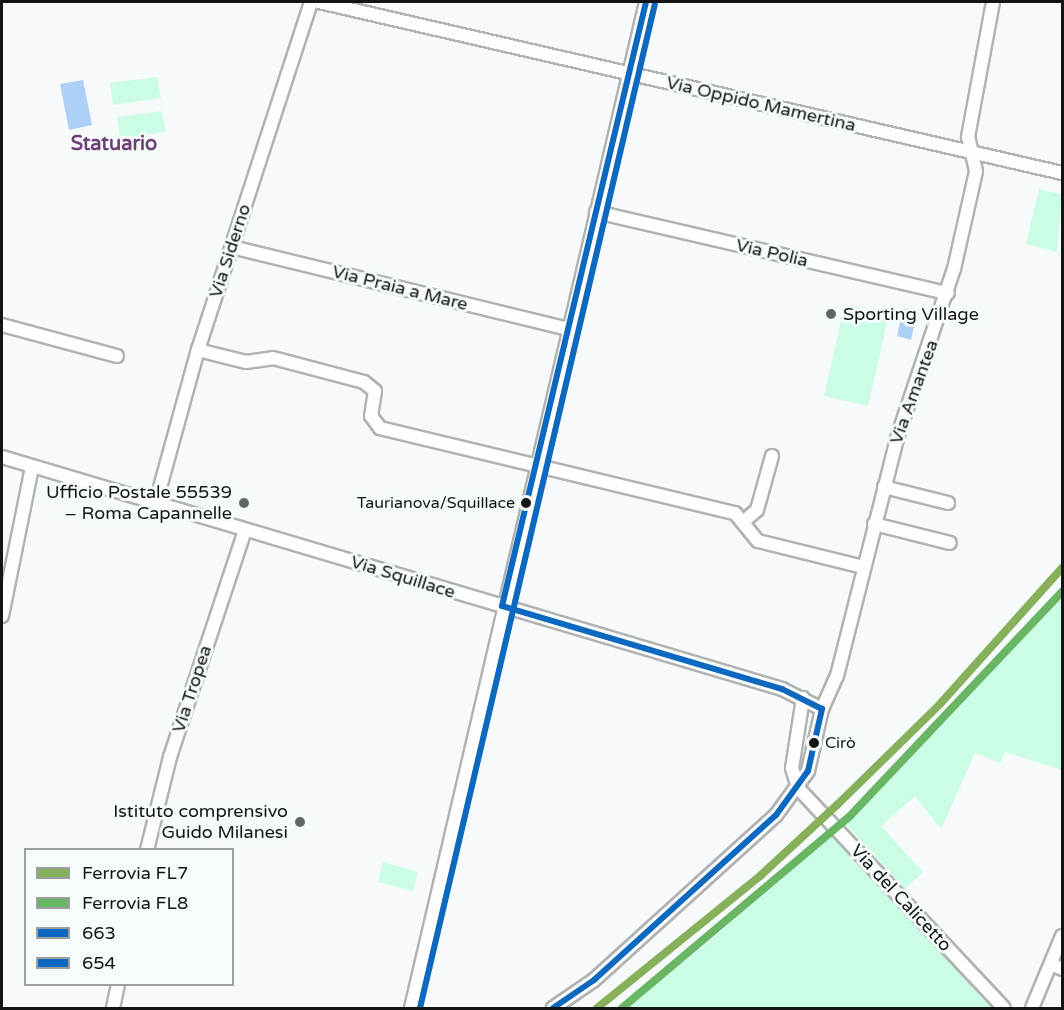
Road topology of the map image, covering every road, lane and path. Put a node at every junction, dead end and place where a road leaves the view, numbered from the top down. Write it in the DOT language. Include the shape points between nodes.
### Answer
graph roads {
  1 [pos="311,2"];
  2 [pos="319,2"];
  3 [pos="646,2"];
  4 [pos="993,2"];
  5 [pos="629,74"];
  6 [pos="970,152"];
  7 [pos="1062,173"];
  8 [pos="596,212"];
  9 [pos="232,247"];
  10 [pos="948,293"];
  11 [pos="2,325"];
  12 [pos="568,329"];
  13 [pos="198,350"];
  14 [pos="117,356"];
  15 [pos="771,456"];
  16 [pos="2,457"];
  17 [pos="537,464"];
  18 [pos="32,467"];
  19 [pos="884,487"];
  20 [pos="156,502"];
  21 [pos="948,503"];
  22 [pos="743,522"];
  23 [pos="874,524"];
  24 [pos="245,530"];
  25 [pos="950,543"];
  26 [pos="863,567"];
  27 [pos="502,606"];
  28 [pos="2,616"];
  29 [pos="803,698"];
  30 [pos="822,709"];
  31 [pos="798,788"];
  32 [pos="147,848"];
  33 [pos="1062,936"];
  34 [pos="1057,966"];
  35 [pos="118,986"];
  36 [pos="113,1008"];
  37 [pos="411,1008"];
  38 [pos="553,1008"];
  39 [pos="1004,1008"];
  40 [pos="1032,1008"];
  1 -- 9 [label="street, Via Siderno"];
  2 -- 5 [label="street, Via Oppido Mamertina"];
  3 -- 5 [label="street"];
  4 -- 6 [label="street, Via Amantea"];
  5 -- 6 [label="street, Via Oppido Mamertina"];
  5 -- 8 [label="street"];
  6 -- 7 [label="street, Via Oppido Mamertina"];
  6 -- 10 [label="street, Via Amantea" via="976,171"];
  8 -- 10 [label="street, Via Polia"];
  8 -- 12 [label="street"];
  9 -- 12 [label="street, Via Praia a Mare"];
  9 -- 13 [label="street, Via Siderno"];
  10 -- 19 [label="street, Via Amantea"];
  11 -- 14 [label="street"];
  12 -- 17 [label="street"];
  13 -- 17 [label="street" via="246,362 273,358 364,382 375,391 370,416 377,427"];
  13 -- 20 [label="street, Via Siderno"];
  15 -- 22 [label="street" via="757,510"];
  16 -- 18 [label="street, Via Squillace"];
  17 -- 22 [label="street" via="735,513"];
  17 -- 27 [label="street"];
  18 -- 20 [label="street, Via Squillace"];
  18 -- 28 [label="street"];
  19 -- 21 [label="street"];
  19 -- 23 [label="street, Via Amantea"];
  20 -- 24 [label="street, Via Squillace"];
  22 -- 26 [label="street" via="758,541"];
  23 -- 25 [label="street"];
  23 -- 26 [label="street, Via Amantea"];
  24 -- 27 [label="street, Via Squillace"];
  24 -- 32 [label="street, Via Tropea" via="170,757"];
  26 -- 30 [label="street, Via Amantea" via="837,676"];
  27 -- 29 [label="street, Via Squillace"];
  27 -- 37 [label="street"];
  29 -- 30 [label="street, Via Squillace"];
  29 -- 31 [label="street" via="792,768"];
  30 -- 31 [label="street, Via Amantea" via="814,754"];
  31 -- 38 [label="street, Via Amantea" via="748,842 594,980"];
  31 -- 39 [label="street, Via del Calicetto"];
  33 -- 34 [label="street"];
  34 -- 40 [label="street"];
  35 -- 36 [label="street"];
}
